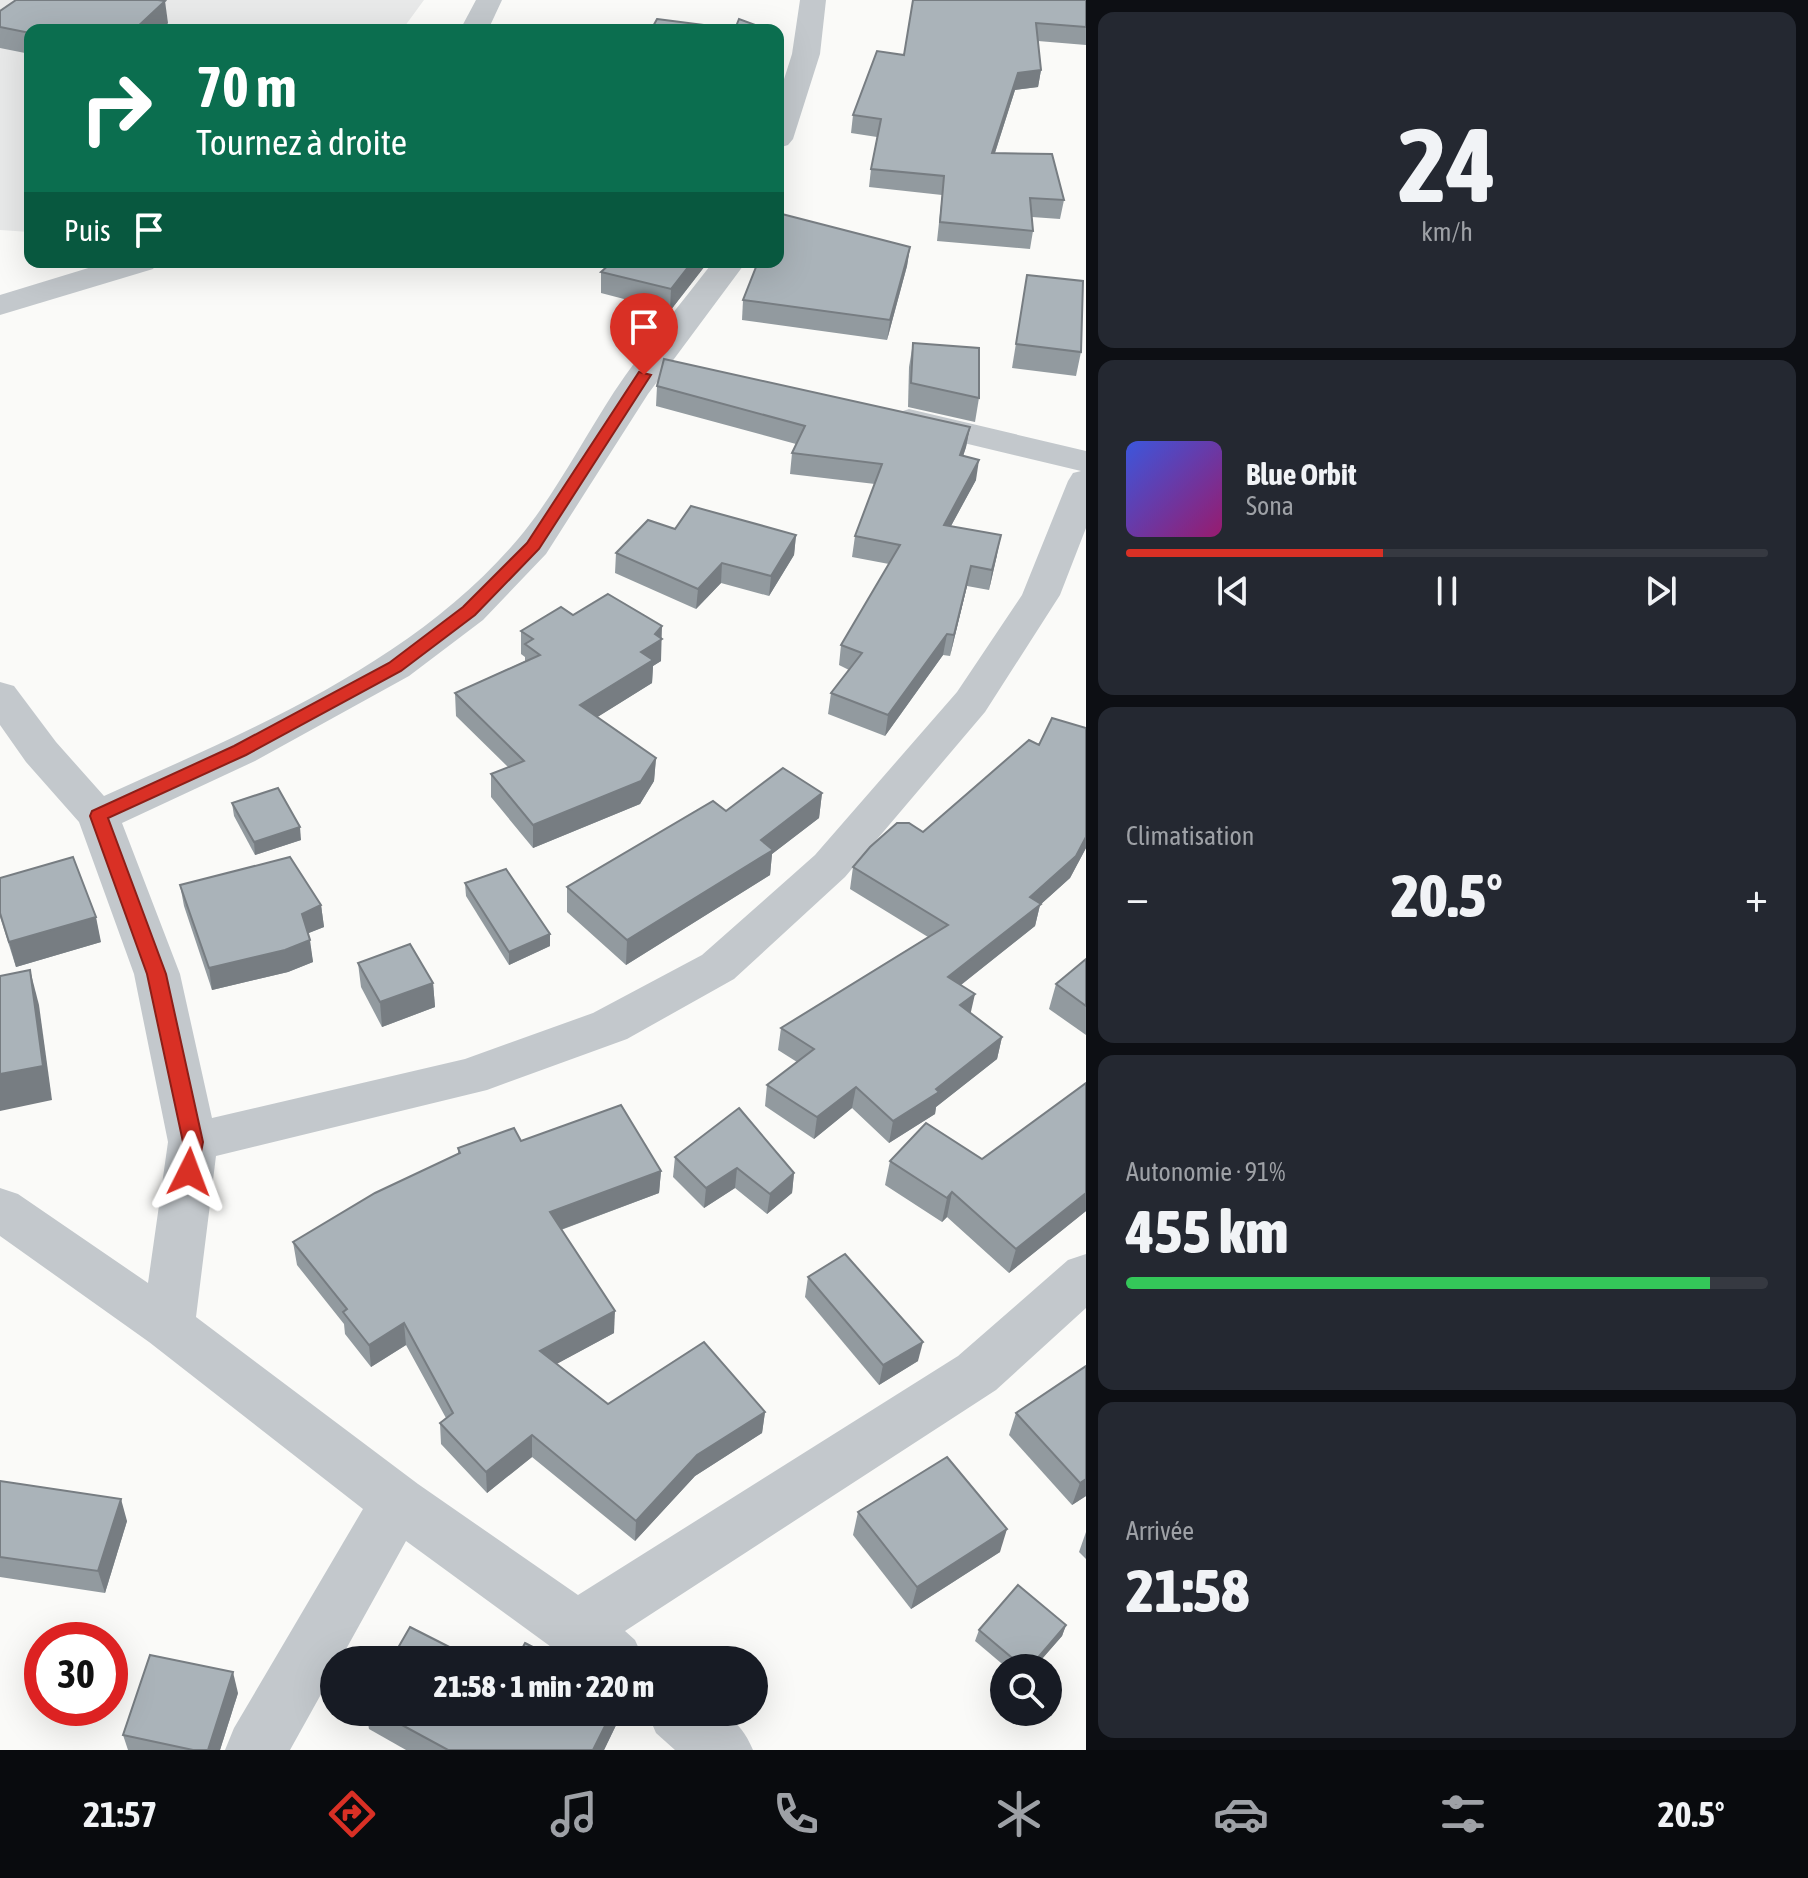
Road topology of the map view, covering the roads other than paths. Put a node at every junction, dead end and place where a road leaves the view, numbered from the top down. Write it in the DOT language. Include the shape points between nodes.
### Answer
graph roads {
  1 [pos="489,0"];
  2 [pos="813,0"];
  3 [pos="477,24"];
  4 [pos="784,120"];
  5 [pos="122,268"];
  6 [pos="727,268"];
  7 [pos="0,305"];
  8 [pos="873,412"];
  9 [pos="1086,462"];
  10 [pos="1086,481"];
  11 [pos="0,695"];
  12 [pos="98,816"];
  13 [pos="193,1142"];
  14 [pos="0,1209"];
  15 [pos="1086,1276"];
  16 [pos="168,1326"];
  17 [pos="398,1502"];
  18 [pos="596,1645"];
  19 [pos="694,1726"];
  20 [pos="256,1750"];
  21 [pos="722,1750"];
  1 -- 3 [label="street"];
  2 -- 4 [label="street" via="806,50"];
  5 -- 7 [label="street"];
  6 -- 12 [label="street" via="671,364 582,465 533,546 469,611 395,667 240,751"];
  8 -- 9 [label="street"];
  10 -- 13 [label="street" via="1041,595 971,702 830,866 718,967 610,1026 470,1077"];
  11 -- 12 [label="street" via="41,752"];
  12 -- 13 [label="street" via="157,974"];
  13 -- 16 [label="street"];
  14 -- 16 [label="street"];
  15 -- 18 [label="street" via="977,1373"];
  16 -- 17 [label="street"];
  17 -- 18 [label="street"];
  17 -- 20 [label="street"];
  19 -- 21 [label="street"];
}
